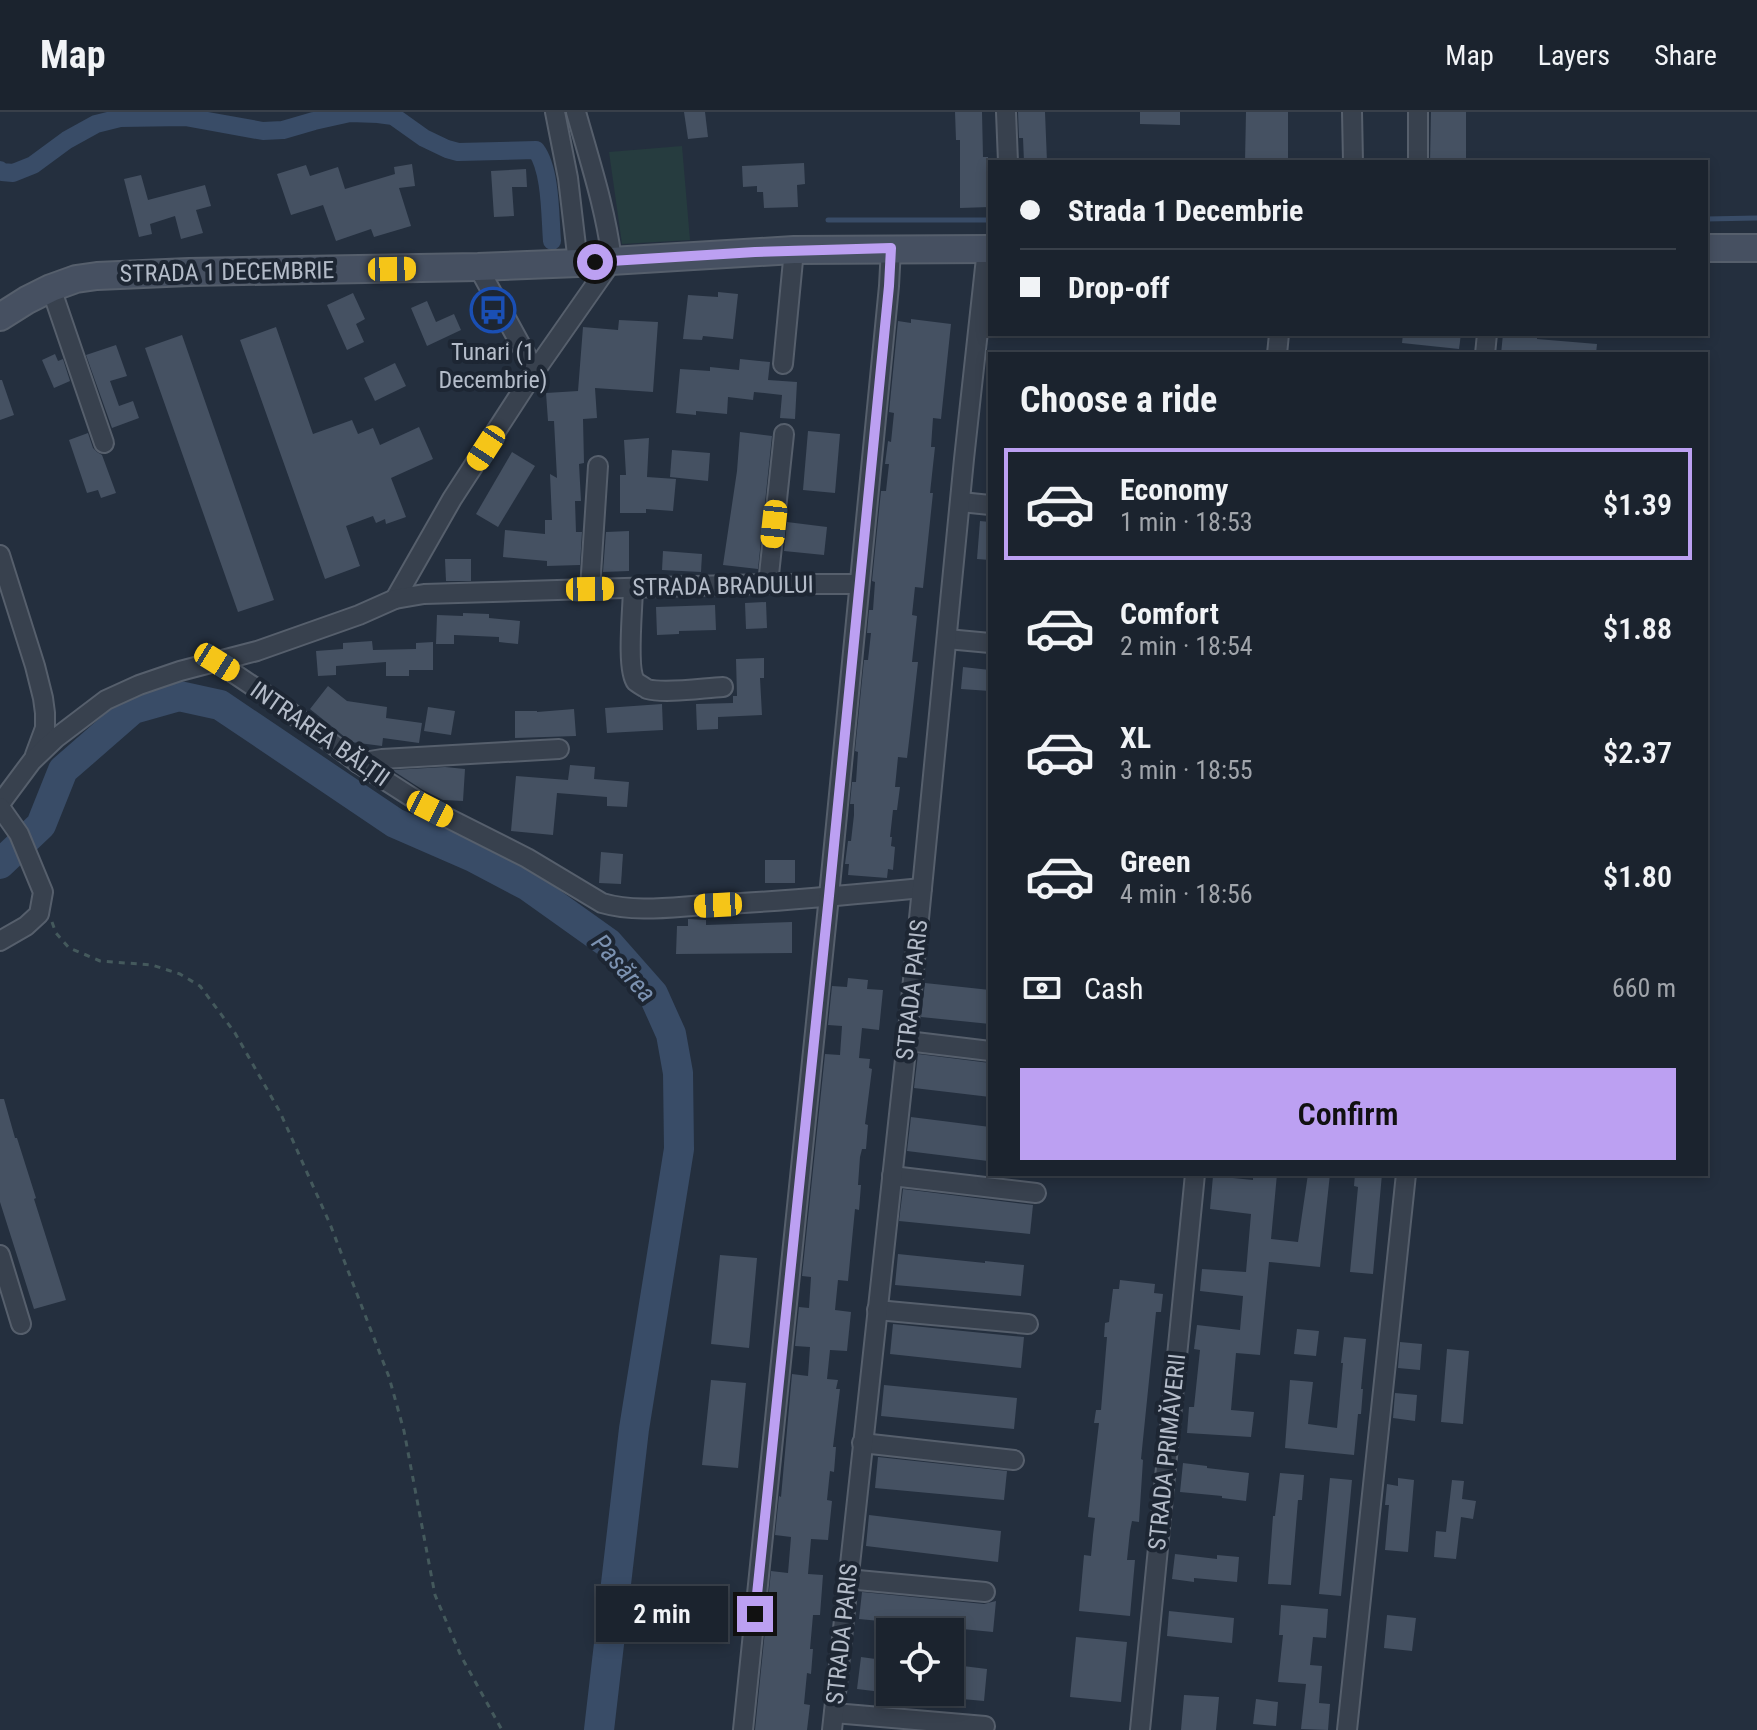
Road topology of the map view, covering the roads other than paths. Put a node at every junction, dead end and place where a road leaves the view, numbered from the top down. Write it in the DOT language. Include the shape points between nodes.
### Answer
graph roads {
  1 [pos="555,112"];
  2 [pos="576,112"];
  3 [pos="1006,112"];
  4 [pos="1352,112"];
  5 [pos="1418,112"];
  6 [pos="1008,160"];
  7 [pos="1353,160"];
  8 [pos="1418,160"];
  9 [pos="891,248"];
  10 [pos="1708,248"];
  11 [pos="1757,248"];
  12 [pos="988,249"];
  13 [pos="794,250"];
  14 [pos="612,261"];
  15 [pos="578,263"];
  16 [pos="478,267"];
  17 [pos="51,288"];
  18 [pos="0,317"];
  19 [pos="783,364"];
  20 [pos="535,371"];
  21 [pos="784,434"];
  22 [pos="104,443"];
  23 [pos="598,466"];
  24 [pos="961,502"];
  25 [pos="988,505"];
  26 [pos="0,555"];
  27 [pos="768,584"];
  28 [pos="859,584"];
  29 [pos="633,588"];
  30 [pos="590,589"];
  31 [pos="395,599"];
  32 [pos="947,639"];
  33 [pos="988,643"];
  34 [pos="217,662"];
  35 [pos="723,687"];
  36 [pos="559,749"];
  37 [pos="32,761"];
  38 [pos="358,763"];
  39 [pos="0,806"];
  40 [pos="922,888"];
  41 [pos="829,896"];
  42 [pos="0,941"];
  43 [pos="907,1041"];
  44 [pos="988,1051"];
  45 [pos="892,1176"];
  46 [pos="1195,1176"];
  47 [pos="1406,1176"];
  48 [pos="1036,1193"];
  49 [pos="0,1255"];
  50 [pos="877,1310"];
  51 [pos="21,1324"];
  52 [pos="1028,1324"];
  53 [pos="862,1443"];
  54 [pos="1014,1460"];
  55 [pos="847,1579"];
  56 [pos="985,1592"];
  57 [pos="833,1721"];
  58 [pos="985,1726"];
  59 [pos="743,1730"];
  60 [pos="1140,1730"];
  61 [pos="1347,1730"];
  1 -- 15 [label="street"];
  2 -- 14 [label="street" via="600,192"];
  3 -- 6 [label="street"];
  4 -- 7 [label="street"];
  5 -- 8 [label="street"];
  9 -- 12 [label="main road, STRADA 1 DECEMBRIE"];
  9 -- 13 [label="main road, STRADA 1 DECEMBRIE"];
  9 -- 28 [label="street"];
  10 -- 11 [label="main road"];
  12 -- 24 [label="street, STRADA PARIS"];
  13 -- 14 [label="main road, STRADA 1 DECEMBRIE"];
  13 -- 19 [label="street"];
  14 -- 15 [label="main road, STRADA 1 DECEMBRIE"];
  14 -- 20 [label="street"];
  15 -- 16 [label="main road, STRADA 1 DECEMBRIE"];
  16 -- 17 [label="main road, STRADA 1 DECEMBRIE" via="118,274"];
  16 -- 20 [label="street"];
  17 -- 18 [label="main road, STRADA 1 DECEMBRIE"];
  17 -- 22 [label="street"];
  20 -- 31 [label="street"];
  21 -- 27 [label="street"];
  23 -- 30 [label="street"];
  24 -- 25 [label="street"];
  24 -- 32 [label="street, STRADA PARIS"];
  26 -- 37 [label="street" via="43,698 45,728"];
  27 -- 28 [label="street, STRADA BRADULUI"];
  27 -- 29 [label="street, STRADA BRADULUI"];
  28 -- 41 [label="street"];
  29 -- 30 [label="street, STRADA BRADULUI"];
  29 -- 35 [label="street" via="630,654 636,682 668,690"];
  30 -- 31 [label="street, STRADA BRADULUI"];
  31 -- 34 [label="street, STRADA BRADULUI"];
  32 -- 33 [label="street"];
  32 -- 40 [label="street, STRADA PARIS"];
  34 -- 37 [label="street, STRADA BRADULUI" via="106,700"];
  34 -- 38 [label="street, INTRAREA BĂLȚII"];
  36 -- 38 [label="street"];
  37 -- 39 [label="street"];
  38 -- 41 [label="street, INTRAREA BĂLȚII" via="430,809 602,903 639,909"];
  39 -- 42 [label="street" via="19,834 43,892 39,914"];
  40 -- 41 [label="street, INTRAREA BĂLȚII"];
  40 -- 43 [label="street, STRADA PARIS"];
  41 -- 59 [label="street"];
  43 -- 44 [label="street"];
  43 -- 45 [label="street, STRADA PARIS"];
  45 -- 48 [label="street"];
  45 -- 50 [label="street, STRADA PARIS"];
  46 -- 60 [label="street, STRADA PRIMĂVERII"];
  47 -- 61 [label="street"];
  49 -- 51 [label="street"];
  50 -- 52 [label="street"];
  50 -- 53 [label="street, STRADA PARIS"];
  53 -- 54 [label="street"];
  53 -- 55 [label="street, STRADA PARIS"];
  55 -- 56 [label="street"];
  55 -- 57 [label="street, STRADA PARIS"];
  57 -- 58 [label="street"];
}
